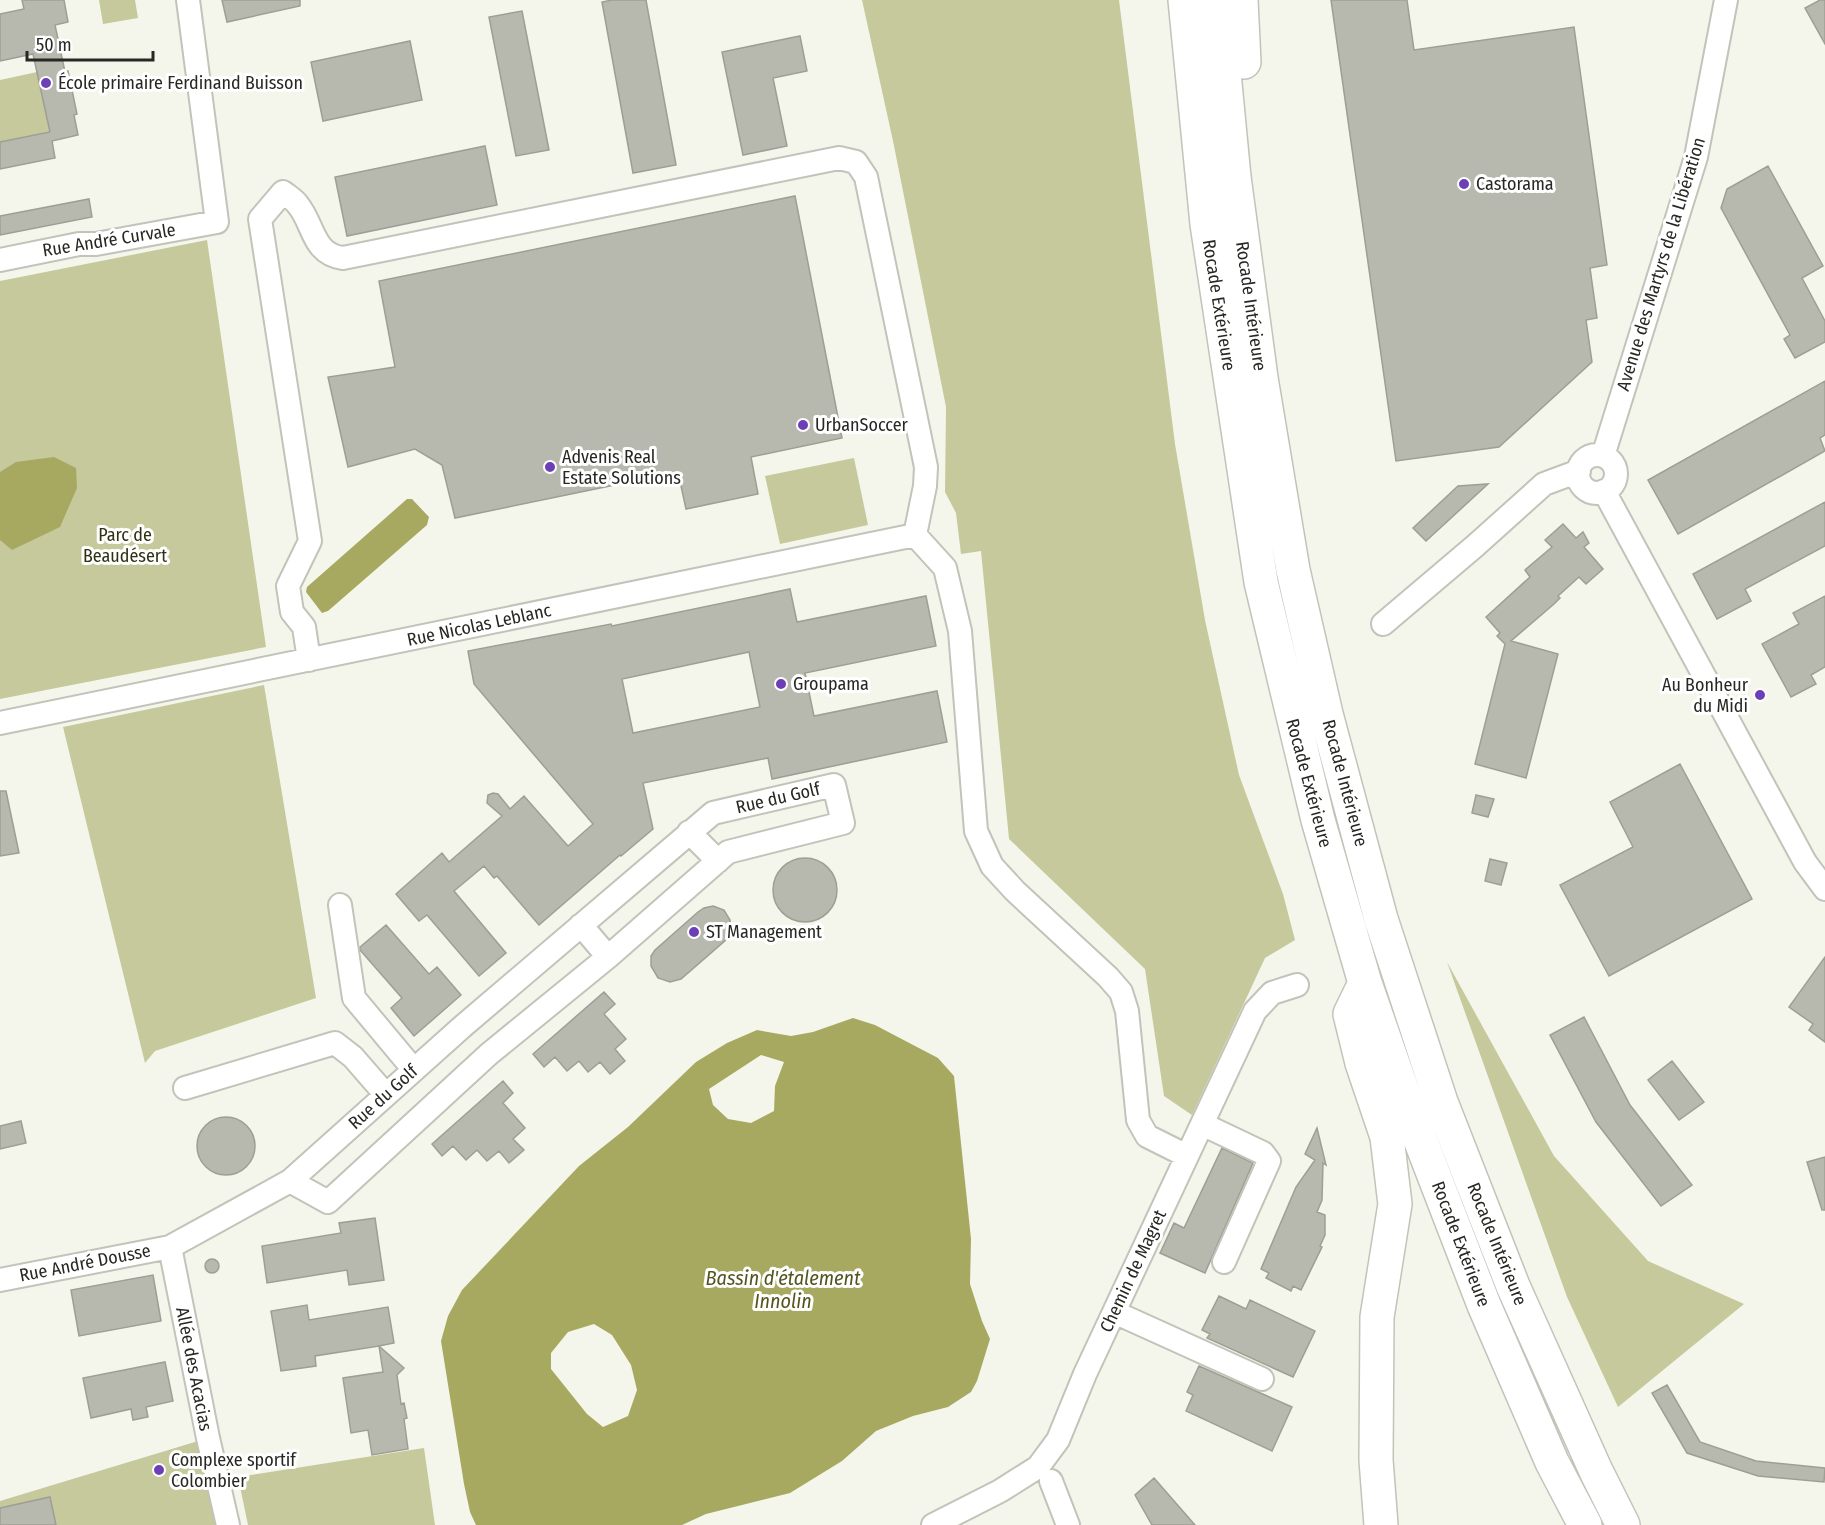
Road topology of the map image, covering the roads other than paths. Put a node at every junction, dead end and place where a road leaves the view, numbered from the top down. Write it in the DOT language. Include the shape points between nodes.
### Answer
graph roads {
  1 [pos="188,0"];
  2 [pos="1164,0"];
  3 [pos="1185,0"];
  4 [pos="1217,0"];
  5 [pos="1241,0"];
  6 [pos="1726,0"];
  7 [pos="1234,177"];
  8 [pos="1207,224"];
  9 [pos="0,260"];
  10 [pos="1603,456"];
  11 [pos="1579,471"];
  12 [pos="1604,491"];
  13 [pos="915,536"];
  14 [pos="1383,624"];
  15 [pos="309,660"];
  16 [pos="0,723"];
  17 [pos="689,832"];
  18 [pos="718,861"];
  19 [pos="1825,889"];
  20 [pos="340,905"];
  21 [pos="581,925"];
  22 [pos="608,957"];
  23 [pos="1365,983"];
  24 [pos="1298,985"];
  25 [pos="414,1070"];
  26 [pos="185,1088"];
  27 [pos="386,1095"];
  28 [pos="1202,1124"];
  29 [pos="1187,1156"];
  30 [pos="290,1181"];
  31 [pos="170,1247"];
  32 [pos="1224,1262"];
  33 [pos="0,1280"];
  34 [pos="1114,1312"];
  35 [pos="1262,1379"];
  36 [pos="1552,1462"];
  37 [pos="1051,1481"];
  38 [pos="945,1522"];
  39 [pos="228,1525"];
  40 [pos="1068,1525"];
  41 [pos="1382,1525"];
  42 [pos="1578,1525"];
  43 [pos="1585,1525"];
  44 [pos="1623,1525"];
  1 -- 9 [label="street, Rue André Curvale" via="217,222"];
  2 -- 8 [label="highway" via="1184,174"];
  3 -- 8 [label="highway, Rocade Extérieure"];
  4 -- 7 [label="highway, Rocade Intérieure"];
  5 -- 7 [label="highway" via="1250,138"];
  6 -- 10 [label="street, Avenue des Martyrs de la Libération" via="1696,157"];
  7 -- 44 [label="highway, Rocade Intérieure" via="1261,378 1293,570 1326,714 1381,919 1441,1102 1513,1286"];
  8 -- 23 [label="highway, Rocade Extérieure" via="1261,582 1318,820"];
  10 -- 11 [label="street" via="1585,459"];
  10 -- 12 [label="street" via="1616,470 1614,483"];
  11 -- 12 [label="street" via="1586,488"];
  11 -- 14 [label="street" via="1544,484"];
  12 -- 19 [label="street" via="1805,862"];
  13 -- 15 [label="street, Rue Nicolas Leblanc"];
  13 -- 15 [label="street" via="926,467 866,177 856,162 839,158 343,258 334,257 320,246 299,205 283,192 260,219 310,541 288,586 292,612 304,627"];
  13 -- 29 [label="street" via="945,568 960,631 976,831 993,866 1015,891 1120,992 1127,1011 1138,1120 1147,1136"];
  15 -- 16 [label="street, Rue Nicolas Leblanc"];
  17 -- 18 [label="street"];
  17 -- 18 [label="street, Rue du Golf" via="713,813 834,785 843,823 728,852"];
  17 -- 21 [label="street, Rue du Golf"];
  18 -- 22 [label="street"];
  20 -- 25 [label="street" via="354,998"];
  21 -- 22 [label="street"];
  21 -- 25 [label="street, Rue du Golf"];
  22 -- 30 [label="street" via="489,1054 328,1202"];
  23 -- 36 [label="highway, Rocade Extérieure" via="1484,1305"];
  23 -- 41 [label="highway" via="1350,1014 1387,1137 1395,1204 1377,1317 1376,1460"];
  24 -- 28 [label="street, Chemin de Magret" via="1272,993 1255,1011"];
  25 -- 27 [label="street, Rue du Golf"];
  26 -- 27 [label="street" via="335,1043 353,1057"];
  27 -- 30 [label="street, Rue du Golf"];
  28 -- 29 [label="street, Chemin de Magret"];
  28 -- 32 [label="street" via="1263,1153 1269,1161"];
  29 -- 34 [label="street, Chemin de Magret"];
  30 -- 31 [label="street, Rue du Golf"];
  31 -- 33 [label="street, Rue André Dousse"];
  31 -- 39 [label="street, Allée des Acacias"];
  34 -- 35 [label="street"];
  34 -- 38 [label="street, Chemin de Magret" via="1058,1440 1038,1467"];
  36 -- 42 [label="highway"];
  36 -- 43 [label="highway, Rocade Extérieure"];
  37 -- 40 [label="street"];
}
